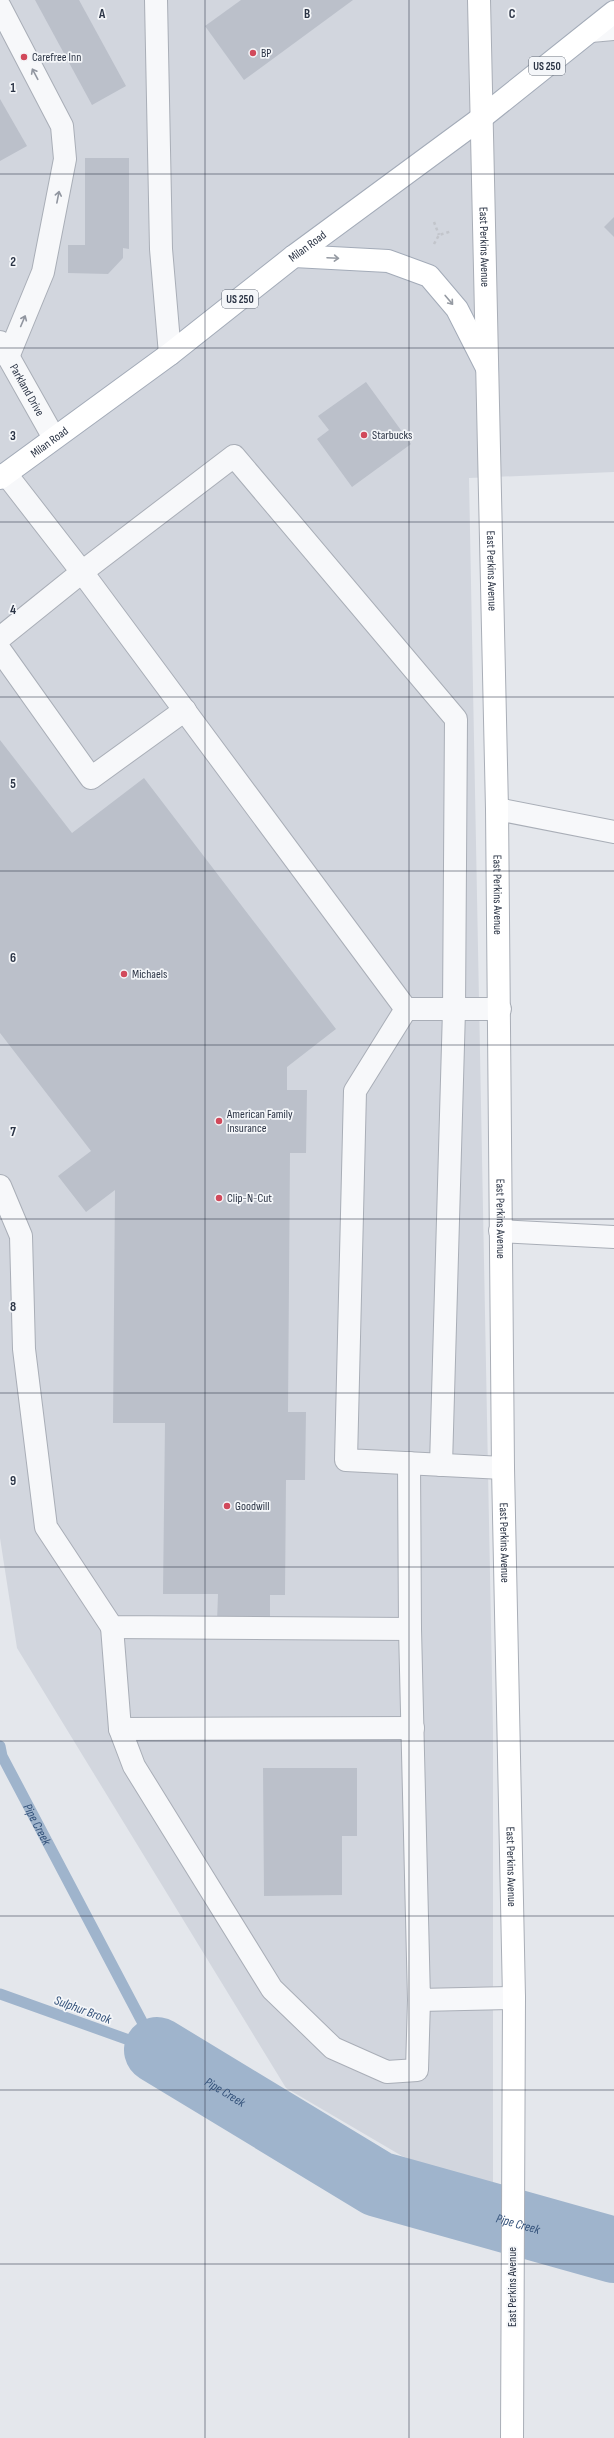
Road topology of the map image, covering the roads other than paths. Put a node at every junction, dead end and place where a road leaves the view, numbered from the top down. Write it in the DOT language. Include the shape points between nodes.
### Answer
graph roads {
  1 [pos="156,0"];
  2 [pos="479,0"];
  3 [pos="0,7"];
  4 [pos="614,12"];
  5 [pos="614,29"];
  6 [pos="590,31"];
  7 [pos="480,119"];
  8 [pos="294,256"];
  9 [pos="4,349"];
  10 [pos="170,354"];
  11 [pos="487,368"];
  12 [pos="54,438"];
  13 [pos="3,476"];
  14 [pos="82,572"];
  15 [pos="0,638"];
  16 [pos="0,650"];
  17 [pos="185,710"];
  18 [pos="497,809"];
  19 [pos="614,832"];
  20 [pos="406,1009"];
  21 [pos="500,1009"];
  22 [pos="454,1010"];
  23 [pos="0,1186"];
  24 [pos="500,1231"];
  25 [pos="614,1238"];
  26 [pos="409,1463"];
  27 [pos="441,1465"];
  28 [pos="503,1468"];
  29 [pos="112,1626"];
  30 [pos="410,1629"];
  31 [pos="120,1728"];
  32 [pos="413,1728"];
  33 [pos="514,1998"];
  34 [pos="419,2000"];
  35 [pos="512,2438"];
  1 -- 10 [label="street" via="161,249"];
  2 -- 7 [label="main road, East Perkins Avenue"];
  9 -- 3 [label="street, one-way" via="43,272 65,159 62,126"];
  4 -- 6 [label="main road, Milan Road / US 250"];
  5 -- 6 [label="street"];
  6 -- 7 [label="main road, Milan Road / US 250"];
  7 -- 8 [label="main road, Milan Road / US 250"];
  7 -- 11 [label="main road, East Perkins Avenue"];
  8 -- 10 [label="main road, Milan Road / US 250"];
  8 -- 11 [label="main road, one-way" via="388,261 429,276 457,310"];
  9 -- 12 [label="street, Parkland Drive"];
  10 -- 12 [label="main road, Milan Road / US 250"];
  11 -- 18 [label="main road, East Perkins Avenue"];
  12 -- 13 [label="main road, Milan Road / US 250"];
  13 -- 14 [label="street"];
  14 -- 15 [label="street"];
  14 -- 17 [label="street"];
  14 -- 22 [label="street" via="234,456 245,468 456,719"];
  16 -- 17 [label="street" via="91,778"];
  17 -- 20 [label="street"];
  18 -- 19 [label="street"];
  18 -- 21 [label="main road, East Perkins Avenue"];
  20 -- 22 [label="street"];
  20 -- 26 [label="street" via="355,1091 346,1460"];
  21 -- 22 [label="street"];
  21 -- 24 [label="main road, East Perkins Avenue"];
  22 -- 27 [label="street"];
  23 -- 29 [label="street" via="21,1236 24,1349 46,1527"];
  24 -- 25 [label="street"];
  24 -- 28 [label="main road, East Perkins Avenue"];
  26 -- 27 [label="street"];
  26 -- 30 [label="street"];
  27 -- 28 [label="street"];
  28 -- 33 [label="main road, East Perkins Avenue"];
  29 -- 30 [label="street"];
  29 -- 31 [label="street"];
  30 -- 32 [label="street"];
  31 -- 32 [label="street"];
  31 -- 34 [label="street" via="134,1766 272,1989 333,2048 387,2072 417,2070"];
  32 -- 34 [label="street"];
  33 -- 34 [label="street"];
  33 -- 35 [label="main road, East Perkins Avenue"];
}
